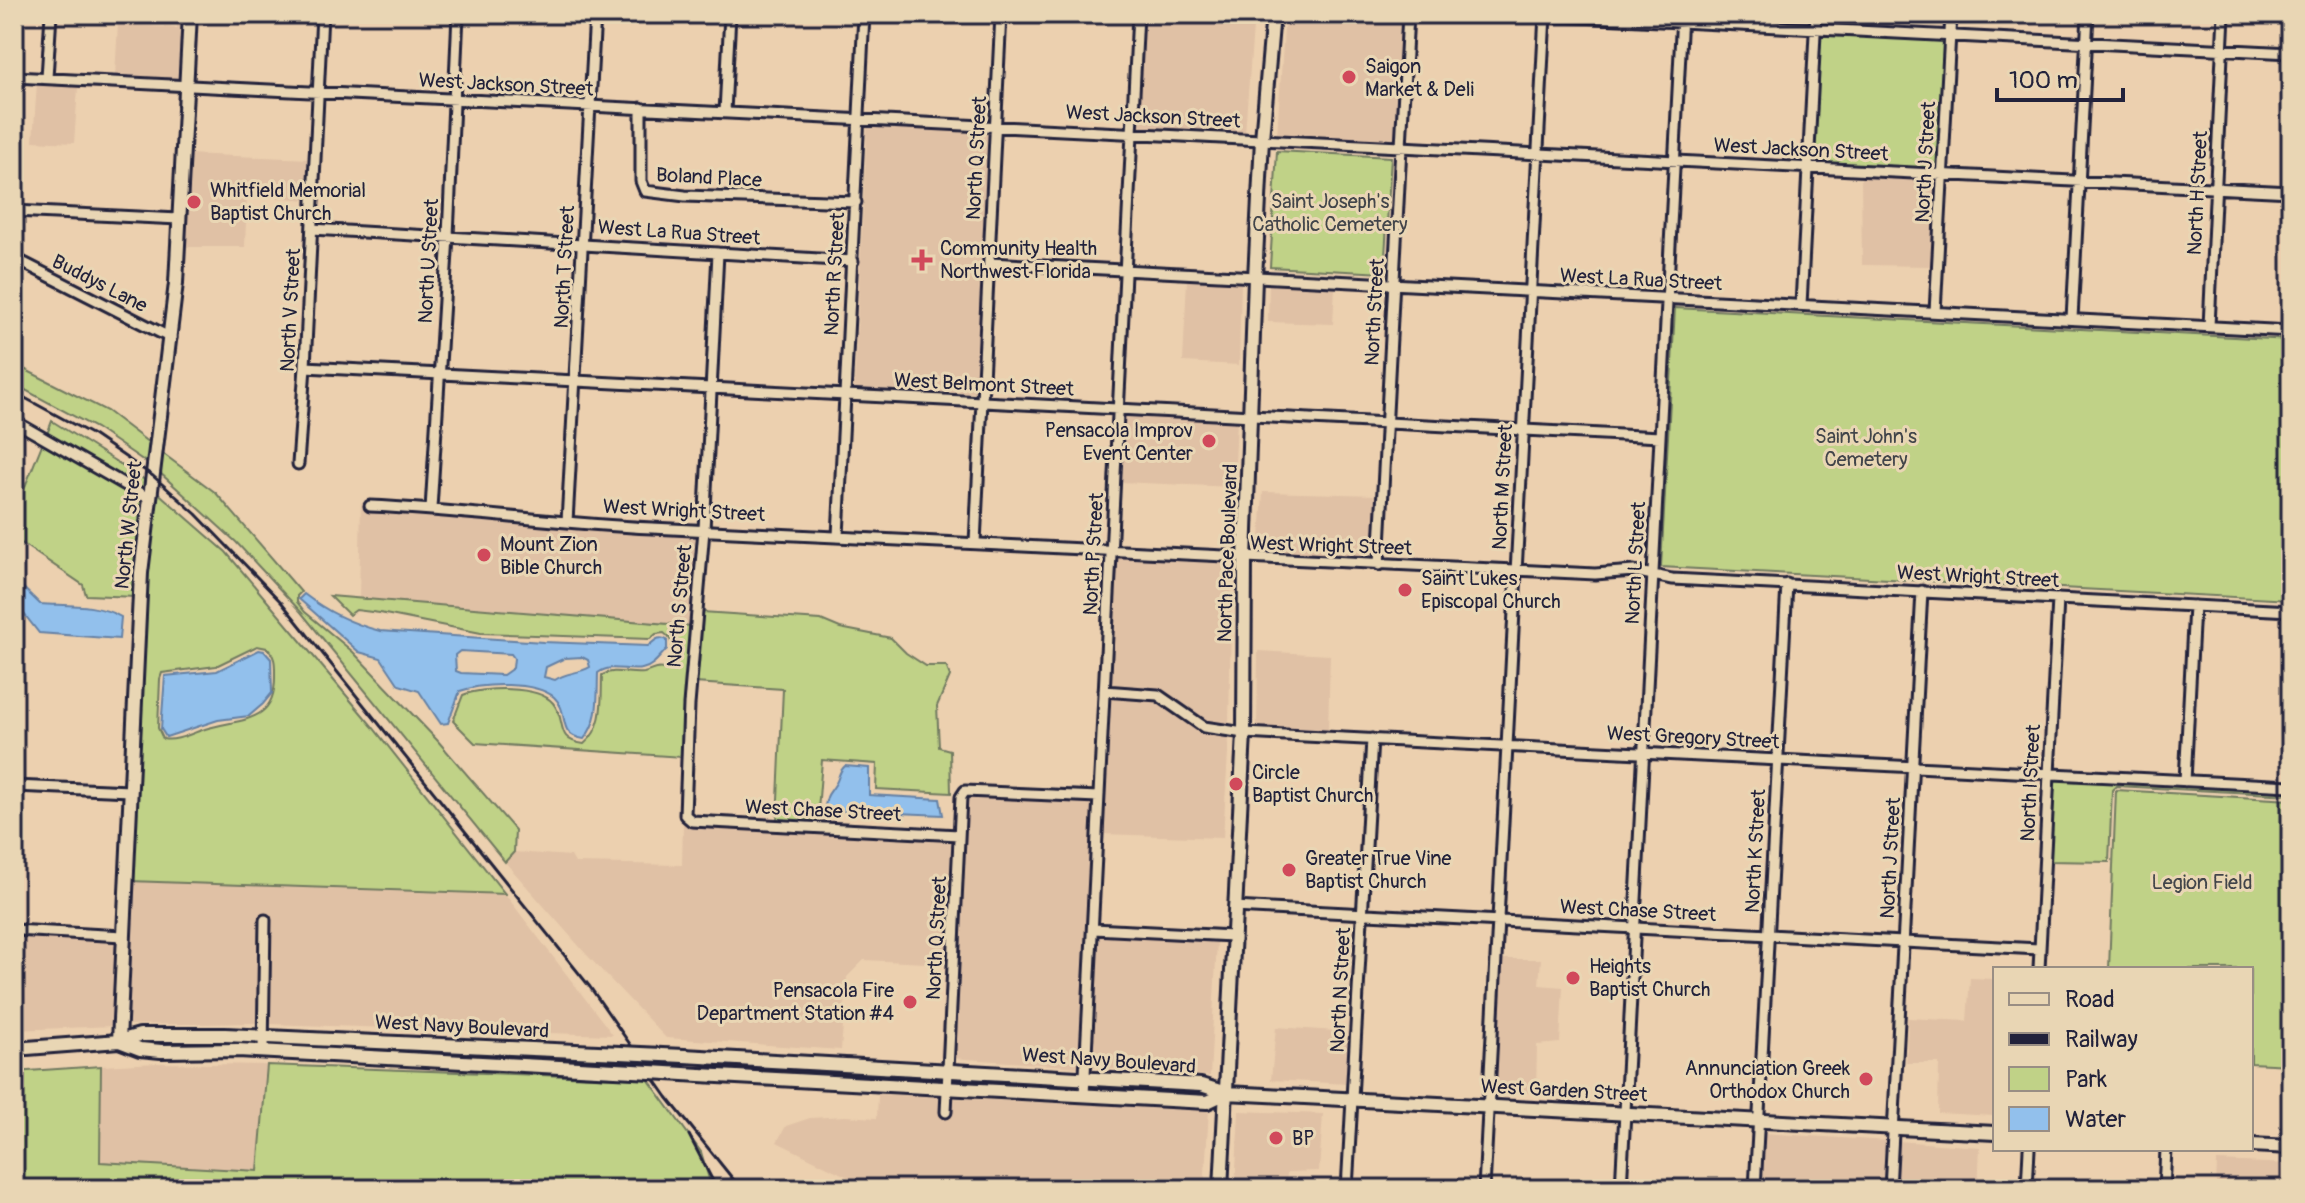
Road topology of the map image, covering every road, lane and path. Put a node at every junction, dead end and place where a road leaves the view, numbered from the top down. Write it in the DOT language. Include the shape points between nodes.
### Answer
graph roads {
  1 [pos="51,14"];
  2 [pos="190,14"];
  3 [pos="322,14"];
  4 [pos="458,14"];
  5 [pos="595,14"];
  6 [pos="730,14"];
  7 [pos="864,14"];
  8 [pos="1001,14"];
  9 [pos="1138,14"];
  10 [pos="1273,14"];
  11 [pos="1408,14"];
  12 [pos="1520,14"];
  13 [pos="1816,14"];
  14 [pos="1951,14"];
  15 [pos="2088,14"];
  16 [pos="2224,14"];
  17 [pos="1545,15"];
  18 [pos="1681,18"];
  19 [pos="1816,29"];
  20 [pos="1950,36"];
  21 [pos="2086,43"];
  22 [pos="2223,50"];
  23 [pos="2291,53"];
  24 [pos="14,77"];
  25 [pos="47,78"];
  26 [pos="186,86"];
  27 [pos="318,93"];
  28 [pos="454,100"];
  29 [pos="591,106"];
  30 [pos="641,108"];
  31 [pos="725,112"];
  32 [pos="859,120"];
  33 [pos="996,126"];
  34 [pos="1133,133"];
  35 [pos="1262,139"];
  36 [pos="1401,146"];
  37 [pos="1538,153"];
  38 [pos="1674,160"];
  39 [pos="1808,167"];
  40 [pos="1943,174"];
  41 [pos="2079,181"];
  42 [pos="2215,188"];
  43 [pos="2291,192"];
  44 [pos="856,202"];
  45 [pos="14,211"];
  46 [pos="179,219"];
  47 [pos="312,229"];
  48 [pos="448,236"];
  49 [pos="583,244"];
  50 [pos="718,253"];
  51 [pos="14,258"];
  52 [pos="853,261"];
  53 [pos="989,263"];
  54 [pos="1125,271"];
  55 [pos="1255,278"];
  56 [pos="1394,284"];
  57 [pos="1530,292"];
  58 [pos="1667,299"];
  59 [pos="1801,305"];
  60 [pos="1935,312"];
  61 [pos="2072,319"];
  62 [pos="2209,326"];
  63 [pos="2291,331"];
  64 [pos="171,338"];
  65 [pos="305,367"];
  66 [pos="440,375"];
  67 [pos="576,382"];
  68 [pos="711,388"];
  69 [pos="845,395"];
  70 [pos="982,402"];
  71 [pos="1118,408"];
  72 [pos="1252,416"];
  73 [pos="14,421"];
  74 [pos="1387,423"];
  75 [pos="1523,430"];
  76 [pos="1660,437"];
  77 [pos="298,464"];
  78 [pos="150,499"];
  79 [pos="370,506"];
  80 [pos="431,509"];
  81 [pos="567,522"];
  82 [pos="704,530"];
  83 [pos="838,536"];
  84 [pos="975,543"];
  85 [pos="1111,551"];
  86 [pos="1245,559"];
  87 [pos="1379,565"];
  88 [pos="1516,570"];
  89 [pos="1653,575"];
  90 [pos="1787,584"];
  91 [pos="1922,591"];
  92 [pos="2058,599"];
  93 [pos="2194,606"];
  94 [pos="2291,611"];
  95 [pos="1104,691"];
  96 [pos="1244,733"];
  97 [pos="1372,739"];
  98 [pos="1507,746"];
  99 [pos="1644,753"];
  100 [pos="1778,759"];
  101 [pos="1913,766"];
  102 [pos="2049,773"];
  103 [pos="2185,781"];
  104 [pos="14,786"];
  105 [pos="2291,786"];
  106 [pos="130,791"];
  107 [pos="1098,797"];
  108 [pos="687,818"];
  109 [pos="959,835"];
  110 [pos="1234,907"];
  111 [pos="1362,914"];
  112 [pos="265,920"];
  113 [pos="1498,921"];
  114 [pos="1635,927"];
  115 [pos="1093,929"];
  116 [pos="14,930"];
  117 [pos="1769,935"];
  118 [pos="123,936"];
  119 [pos="1233,936"];
  120 [pos="1903,942"];
  121 [pos="2039,949"];
  122 [pos="2039,967"];
  123 [pos="263,1036"];
  124 [pos="119,1041"];
  125 [pos="14,1049"];
  126 [pos="263,1052"];
  127 [pos="948,1070"];
  128 [pos="1085,1078"];
  129 [pos="947,1089"];
  130 [pos="1226,1093"];
  131 [pos="1084,1095"];
  132 [pos="1352,1100"];
  133 [pos="1488,1106"];
  134 [pos="946,1112"];
  135 [pos="1625,1113"];
  136 [pos="1759,1120"];
  137 [pos="1893,1127"];
  138 [pos="1993,1133"];
  139 [pos="2253,1145"];
  140 [pos="2291,1147"];
  141 [pos="2029,1151"];
  142 [pos="2166,1151"];
  143 [pos="1221,1189"];
  144 [pos="1347,1189"];
  145 [pos="1484,1189"];
  146 [pos="1621,1189"];
  147 [pos="1755,1189"];
  148 [pos="1890,1189"];
  149 [pos="2027,1189"];
  150 [pos="2164,1189"];
  1 -- 25 [label="street"];
  2 -- 26 [label="main road, North W Street"];
  3 -- 27 [label="street, North V Street"];
  4 -- 28 [label="street, North U Street"];
  5 -- 29 [label="street, North T Street"];
  6 -- 31 [label="street"];
  7 -- 32 [label="street, North R Street"];
  8 -- 33 [label="street, North Q Street"];
  9 -- 34 [label="street, North P Street"];
  10 -- 35 [label="main road, North Pace Boulevard"];
  11 -- 36 [label="street, North Street"];
  12 -- 17 [label="street"];
  13 -- 19 [label="street"];
  14 -- 20 [label="street, North J Street"];
  15 -- 21 [label="street"];
  16 -- 22 [label="street, North H Street"];
  17 -- 18 [label="street"];
  17 -- 37 [label="street, North M Street"];
  18 -- 19 [label="street"];
  18 -- 38 [label="street, North L Street"];
  19 -- 20 [label="street"];
  19 -- 39 [label="street"];
  20 -- 21 [label="street"];
  20 -- 40 [label="street, North J Street"];
  21 -- 22 [label="street"];
  21 -- 41 [label="street"];
  22 -- 23 [label="street"];
  22 -- 42 [label="street, North H Street"];
  24 -- 25 [label="street, West Jackson Street"];
  25 -- 26 [label="street, West Jackson Street"];
  26 -- 27 [label="street, West Jackson Street"];
  26 -- 46 [label="main road, North W Street"];
  27 -- 28 [label="street, West Jackson Street"];
  27 -- 47 [label="street, North V Street"];
  28 -- 29 [label="street, West Jackson Street"];
  28 -- 48 [label="street, North U Street"];
  29 -- 30 [label="street, West Jackson Street"];
  29 -- 49 [label="street, North T Street"];
  30 -- 31 [label="street, West Jackson Street"];
  30 -- 44 [label="street, Boland Place" via="645,191"];
  31 -- 32 [label="street, West Jackson Street"];
  32 -- 33 [label="street, West Jackson Street"];
  32 -- 44 [label="street, North R Street"];
  33 -- 34 [label="street, West Jackson Street"];
  33 -- 53 [label="street, North Q Street"];
  34 -- 35 [label="street, West Jackson Street"];
  34 -- 54 [label="street, North P Street"];
  35 -- 36 [label="street, West Jackson Street"];
  35 -- 55 [label="main road, North Pace Boulevard"];
  36 -- 37 [label="street, West Jackson Street"];
  36 -- 56 [label="street, North Street"];
  37 -- 38 [label="street, West Jackson Street"];
  37 -- 57 [label="street, North M Street"];
  38 -- 39 [label="street, West Jackson Street"];
  38 -- 58 [label="street, North L Street"];
  39 -- 40 [label="street, West Jackson Street"];
  39 -- 59 [label="street"];
  40 -- 41 [label="street, West Jackson Street"];
  40 -- 60 [label="street, North J Street"];
  41 -- 42 [label="street, West Jackson Street"];
  41 -- 61 [label="street"];
  42 -- 43 [label="street, West Jackson Street"];
  42 -- 62 [label="street, North H Street"];
  44 -- 52 [label="street, North R Street"];
  45 -- 46 [label="street"];
  46 -- 64 [label="main road, North W Street"];
  47 -- 48 [label="street, West La Rua Street"];
  47 -- 65 [label="street, North V Street"];
  48 -- 49 [label="street, West La Rua Street"];
  48 -- 66 [label="street, North U Street"];
  49 -- 50 [label="street, West La Rua Street"];
  49 -- 67 [label="street, North T Street"];
  50 -- 52 [label="street, West La Rua Street"];
  50 -- 68 [label="street, North S Street"];
  51 -- 64 [label="street, Buddys Lane"];
  52 -- 69 [label="street, North R Street"];
  53 -- 54 [label="street, West La Rua Street"];
  53 -- 70 [label="street, North Q Street"];
  54 -- 55 [label="street, West La Rua Street"];
  54 -- 71 [label="street, North P Street"];
  55 -- 56 [label="street, West La Rua Street"];
  55 -- 72 [label="main road, North Pace Boulevard"];
  56 -- 57 [label="street, West La Rua Street"];
  56 -- 74 [label="street, North Street"];
  57 -- 58 [label="street, West La Rua Street"];
  57 -- 75 [label="street, North M Street"];
  58 -- 59 [label="street, West La Rua Street"];
  58 -- 76 [label="street, North L Street"];
  59 -- 60 [label="street, West La Rua Street"];
  60 -- 61 [label="street, West La Rua Street"];
  61 -- 62 [label="street, West La Rua Street"];
  62 -- 63 [label="street, West La Rua Street"];
  64 -- 78 [label="main road, North W Street"];
  65 -- 66 [label="street, West Belmont Street"];
  65 -- 77 [label="street, North V Street"];
  66 -- 67 [label="street, West Belmont Street"];
  66 -- 80 [label="street, North U Street"];
  67 -- 68 [label="street, West Belmont Street"];
  67 -- 81 [label="street, North T Street"];
  68 -- 69 [label="street, West Belmont Street"];
  68 -- 82 [label="street, North S Street"];
  69 -- 70 [label="street, West Belmont Street"];
  69 -- 83 [label="street, North R Street"];
  70 -- 71 [label="street, West Belmont Street"];
  70 -- 84 [label="street, North Q Street"];
  71 -- 72 [label="street, West Belmont Street"];
  71 -- 85 [label="street, North P Street"];
  72 -- 74 [label="street, West Belmont Street"];
  72 -- 86 [label="main road, North Pace Boulevard"];
  73 -- 78 [label="street"];
  74 -- 75 [label="street, West Belmont Street"];
  74 -- 87 [label="street, North Street"];
  75 -- 76 [label="street, West Belmont Street"];
  75 -- 88 [label="street, North M Street"];
  76 -- 89 [label="street, North L Street"];
  78 -- 106 [label="main road, North W Street"];
  79 -- 80 [label="street, West Wright Street"];
  80 -- 81 [label="street, West Wright Street"];
  81 -- 82 [label="street, West Wright Street"];
  82 -- 83 [label="street, West Wright Street"];
  82 -- 108 [label="street, North S Street" via="689,705 683,811"];
  83 -- 84 [label="street, West Wright Street"];
  84 -- 85 [label="street, West Wright Street"];
  85 -- 86 [label="street, West Wright Street"];
  85 -- 95 [label="street, North P Street"];
  86 -- 87 [label="street, West Wright Street"];
  86 -- 96 [label="main road, North Pace Boulevard"];
  87 -- 88 [label="street, West Wright Street"];
  88 -- 89 [label="street, West Wright Street"];
  88 -- 98 [label="street, North M Street"];
  89 -- 90 [label="street, West Wright Street"];
  89 -- 99 [label="street, North L Street"];
  90 -- 91 [label="street, West Wright Street"];
  90 -- 100 [label="street, North K Street"];
  91 -- 92 [label="street, West Wright Street"];
  91 -- 101 [label="street, North J Street"];
  92 -- 93 [label="street, West Wright Street"];
  92 -- 102 [label="street, North I Street"];
  93 -- 94 [label="street, West Wright Street"];
  93 -- 103 [label="street"];
  95 -- 96 [label="street, West Gregory Street" via="1158,695 1204,727"];
  95 -- 107 [label="street, North P Street"];
  96 -- 97 [label="street, West Gregory Street"];
  96 -- 110 [label="main road, North Pace Boulevard"];
  97 -- 98 [label="street, West Gregory Street"];
  97 -- 111 [label="street, North N Street"];
  98 -- 99 [label="street, West Gregory Street"];
  98 -- 113 [label="street, North M Street"];
  99 -- 100 [label="street, West Gregory Street"];
  99 -- 114 [label="street, North L Street"];
  100 -- 101 [label="street, West Gregory Street"];
  100 -- 117 [label="street, North K Street"];
  101 -- 102 [label="street, West Gregory Street"];
  101 -- 120 [label="street, North J Street"];
  102 -- 103 [label="street, West Gregory Street"];
  102 -- 121 [label="street, North I Street"];
  103 -- 105 [label="street, West Gregory Street"];
  104 -- 106 [label="street"];
  106 -- 118 [label="main road, North W Street"];
  107 -- 109 [label="street, North Q Street" via="965,791"];
  107 -- 115 [label="street, North P Street"];
  108 -- 109 [label="street, West Chase Street"];
  109 -- 127 [label="street, North Q Street"];
  110 -- 111 [label="street, West Chase Street"];
  110 -- 119 [label="main road, North Pace Boulevard"];
  111 -- 113 [label="street, West Chase Street"];
  111 -- 132 [label="street, North N Street"];
  112 -- 123 [label="street"];
  113 -- 114 [label="street, West Chase Street"];
  113 -- 133 [label="street, North M Street"];
  114 -- 117 [label="street, West Chase Street"];
  114 -- 135 [label="street, North L Street"];
  115 -- 119 [label="street"];
  115 -- 128 [label="street, North P Street"];
  116 -- 118 [label="street"];
  117 -- 120 [label="street, West Chase Street"];
  117 -- 136 [label="street, North K Street"];
  118 -- 124 [label="main road, North W Street"];
  119 -- 130 [label="main road, North Pace Boulevard"];
  120 -- 121 [label="street, West Chase Street"];
  120 -- 137 [label="street, North J Street"];
  121 -- 122 [label="street, North I Street"];
  123 -- 124 [label="main road, West Navy Boulevard" via="140,1035"];
  123 -- 126 [label="street"];
  123 -- 127 [label="main road, West Navy Boulevard, bridge"];
  124 -- 125 [label="main road, West Navy Boulevard"];
  124 -- 126 [label="main road, West Navy Boulevard" via="151,1050"];
  126 -- 129 [label="main road, West Navy Boulevard, bridge"];
  127 -- 128 [label="main road, West Navy Boulevard"];
  127 -- 129 [label="street, North Q Street"];
  128 -- 130 [label="main road, West Navy Boulevard" via="1201,1085"];
  128 -- 131 [label="street, North P Street"];
  129 -- 131 [label="main road, West Navy Boulevard"];
  129 -- 134 [label="street, North Q Street"];
  130 -- 131 [label="main road, West Navy Boulevard" via="1207,1102"];
  130 -- 132 [label="main road, West Garden Street"];
  130 -- 143 [label="main road, North Pace Boulevard"];
  132 -- 133 [label="main road, West Garden Street"];
  132 -- 144 [label="street, North N Street"];
  133 -- 135 [label="main road, West Garden Street"];
  133 -- 145 [label="street, North M Street"];
  135 -- 136 [label="main road, West Garden Street"];
  135 -- 146 [label="street, North L Street"];
  136 -- 137 [label="main road, West Garden Street"];
  136 -- 147 [label="street, North K Street"];
  137 -- 138 [label="main road, West Garden Street"];
  137 -- 148 [label="street, North J Street"];
  139 -- 140 [label="main road"];
  141 -- 149 [label="street"];
  142 -- 150 [label="street"];
}
